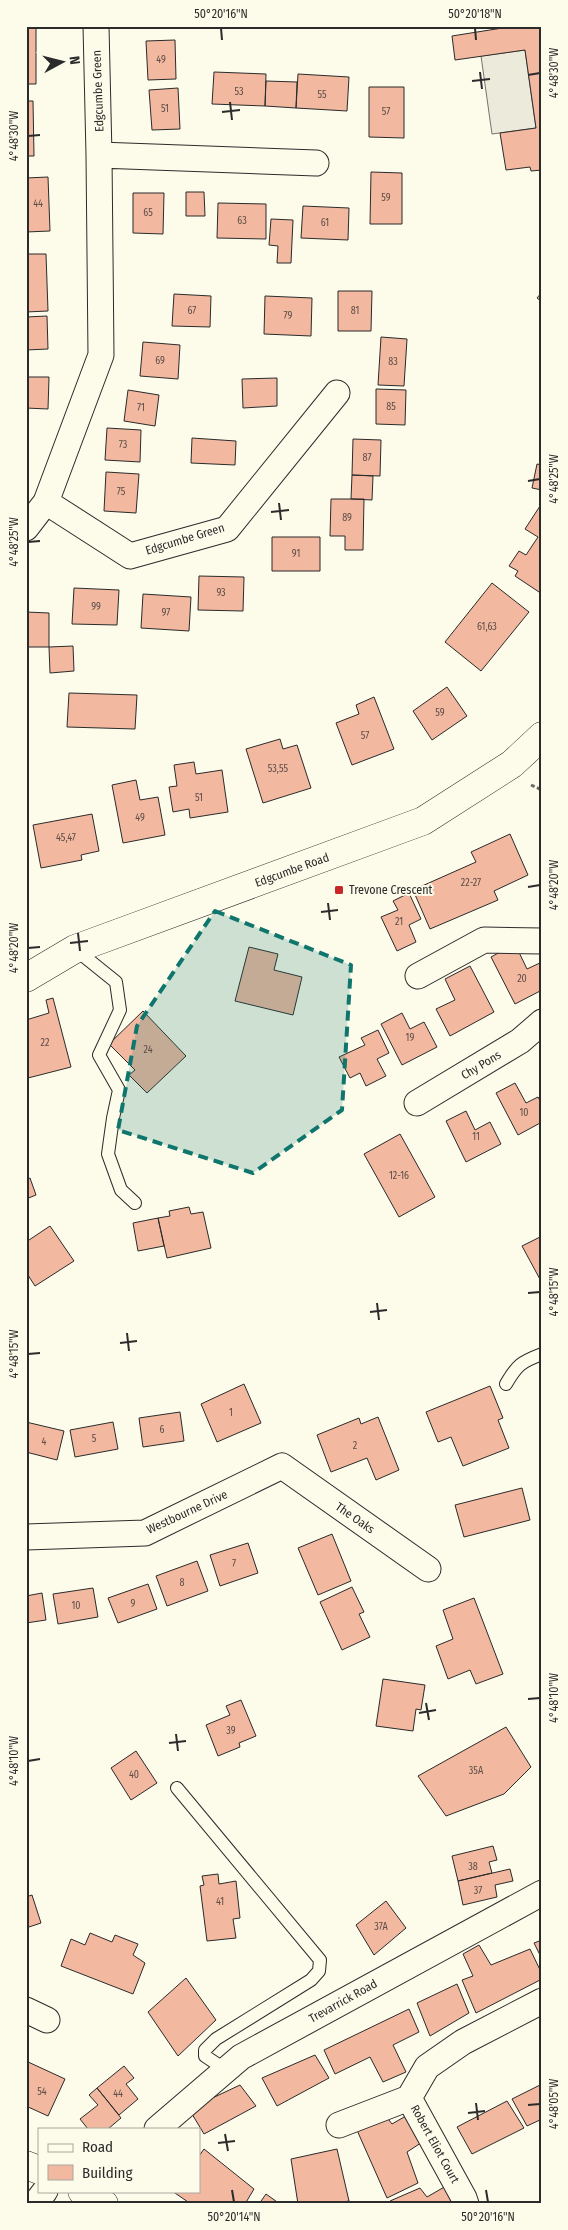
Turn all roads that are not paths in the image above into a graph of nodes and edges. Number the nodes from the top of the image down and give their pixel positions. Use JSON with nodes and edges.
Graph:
{"nodes":[{"id":1,"x":96,"y":26,"type":"edge"},
{"id":2,"x":100,"y":155,"type":"junction"},
{"id":3,"x":316,"y":163,"type":"dead end"},
{"id":4,"x":336,"y":393,"type":"dead end"},
{"id":5,"x":46,"y":502,"type":"junction"},
{"id":6,"x":26,"y":528,"type":"edge"},
{"id":7,"x":542,"y":736,"type":"edge"},
{"id":8,"x":542,"y":941,"type":"edge"},
{"id":9,"x":75,"y":949,"type":"junction"},
{"id":10,"x":418,"y":976,"type":"dead end"},
{"id":11,"x":26,"y":978,"type":"edge"},
{"id":12,"x":542,"y":1022,"type":"edge"},
{"id":13,"x":417,"y":1103,"type":"dead end"},
{"id":14,"x":135,"y":1203,"type":"dead end"},
{"id":15,"x":542,"y":1354,"type":"edge"},
{"id":16,"x":506,"y":1384,"type":"dead end"},
{"id":17,"x":282,"y":1466,"type":"joint"},
{"id":18,"x":26,"y":1537,"type":"edge"},
{"id":19,"x":428,"y":1569,"type":"dead end"},
{"id":20,"x":176,"y":1788,"type":"dead end"},
{"id":21,"x":542,"y":1893,"type":"edge"},
{"id":22,"x":542,"y":2001,"type":"edge"},
{"id":23,"x":226,"y":2070,"type":"junction"},
{"id":24,"x":409,"y":2098,"type":"junction"},
{"id":25,"x":339,"y":2125,"type":"dead end"},
{"id":26,"x":158,"y":2128,"type":"edge"},
{"id":27,"x":26,"y":2165,"type":"edge"},
{"id":28,"x":38,"y":2170,"type":"edge"},
{"id":29,"x":44,"y":2192,"type":"edge"},
{"id":30,"x":35,"y":2204,"type":"edge"},
{"id":31,"x":466,"y":2204,"type":"edge"}],
"edges":[{"from":1,"to":2,"type":"street","name":"Edgcumbe Green"},
{"from":2,"to":3,"type":"street"},
{"from":2,"to":5,"type":"street","name":"Edgcumbe Green"},
{"from":4,"to":5,"type":"street","name":"Edgcumbe Green"},
{"from":5,"to":6,"type":"street","name":"Edgcumbe Green"},
{"from":7,"to":9,"type":"main road","name":"Edgcumbe Road"},
{"from":8,"to":10,"type":"street"},
{"from":9,"to":11,"type":"main road","name":"Edgcumbe Road"},
{"from":9,"to":14,"type":"lane"},
{"from":12,"to":13,"type":"street","name":"Chy Pons"},
{"from":15,"to":16,"type":"lane"},
{"from":17,"to":18,"type":"street","name":"Westbourne Drive"},
{"from":17,"to":19,"type":"street","name":"The Oaks"},
{"from":20,"to":23,"type":"lane"},
{"from":21,"to":23,"type":"street","name":"Trevarrick Road"},
{"from":22,"to":24,"type":"street"},
{"from":23,"to":26,"type":"street","name":"Trevarrick Road"},
{"from":24,"to":25,"type":"street","name":"Robert Eliot Court"},
{"from":24,"to":31,"type":"street","name":"Robert Eliot Court"},
{"from":27,"to":28,"type":"main road"},
{"from":29,"to":30,"type":"street"}]}
